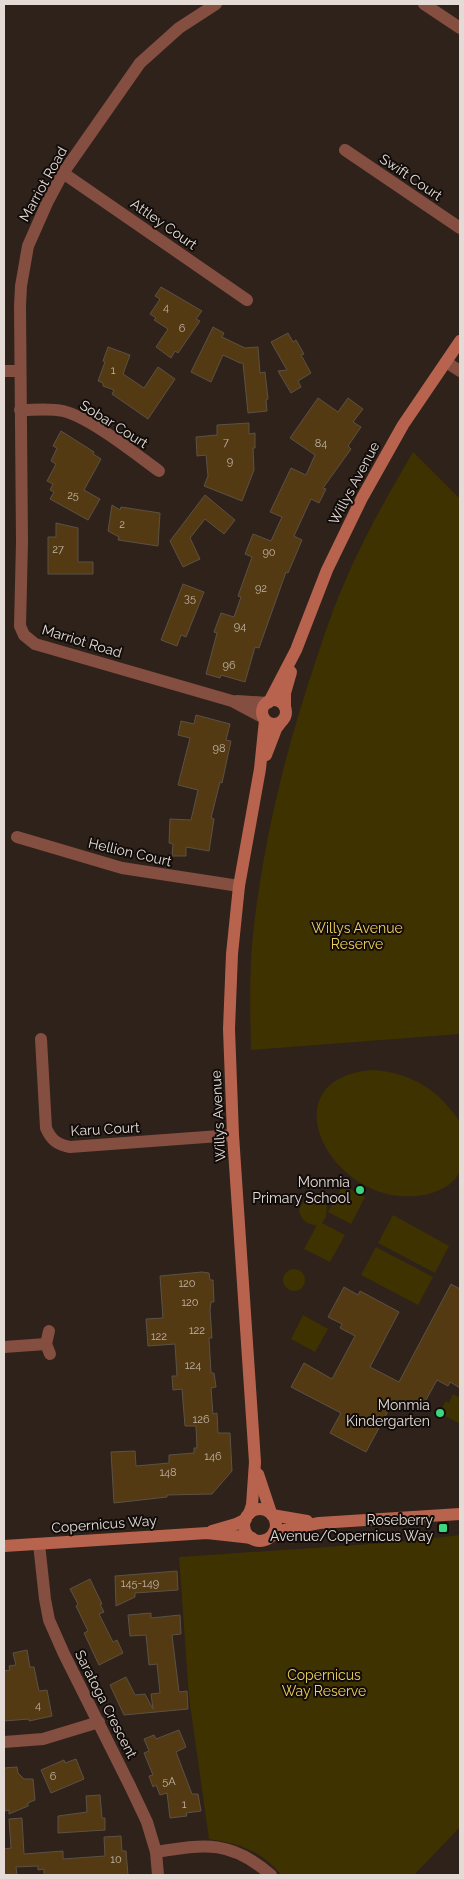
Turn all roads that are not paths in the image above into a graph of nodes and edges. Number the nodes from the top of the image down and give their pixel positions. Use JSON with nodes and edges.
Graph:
{"nodes":[{"id":1,"x":216,"y":4,"type":"edge"},
{"id":2,"x":424,"y":4,"type":"edge"},
{"id":3,"x":460,"y":28,"type":"edge"},
{"id":4,"x":345,"y":150,"type":"dead end"},
{"id":5,"x":63,"y":173,"type":"junction"},
{"id":6,"x":460,"y":228,"type":"edge"},
{"id":7,"x":247,"y":300,"type":"dead end"},
{"id":8,"x":460,"y":341,"type":"edge"},
{"id":9,"x":446,"y":362,"type":"junction"},
{"id":10,"x":4,"y":371,"type":"edge"},
{"id":11,"x":20,"y":371,"type":"junction"},
{"id":12,"x":460,"y":371,"type":"edge"},
{"id":13,"x":20,"y":410,"type":"junction"},
{"id":14,"x":159,"y":470,"type":"dead end"},
{"id":15,"x":296,"y":650,"type":"junction"},
{"id":16,"x":232,"y":701,"type":"junction"},
{"id":17,"x":269,"y":702,"type":"junction"},
{"id":18,"x":285,"y":707,"type":"junction"},
{"id":19,"x":265,"y":719,"type":"junction"},
{"id":20,"x":282,"y":721,"type":"junction"},
{"id":21,"x":260,"y":769,"type":"junction"},
{"id":22,"x":17,"y":838,"type":"dead end"},
{"id":23,"x":239,"y":886,"type":"junction"},
{"id":24,"x":41,"y":1039,"type":"dead end"},
{"id":25,"x":233,"y":1135,"type":"junction"},
{"id":26,"x":49,"y":1343,"type":"dead end"},
{"id":27,"x":4,"y":1347,"type":"edge"},
{"id":28,"x":256,"y":1462,"type":"junction"},
{"id":29,"x":272,"y":1514,"type":"junction"},
{"id":30,"x":460,"y":1514,"type":"edge"},
{"id":31,"x":247,"y":1516,"type":"junction"},
{"id":32,"x":319,"y":1523,"type":"junction"},
{"id":33,"x":274,"y":1532,"type":"junction"},
{"id":34,"x":207,"y":1533,"type":"junction"},
{"id":35,"x":252,"y":1538,"type":"junction"},
{"id":36,"x":39,"y":1544,"type":"junction"},
{"id":37,"x":4,"y":1546,"type":"edge"},
{"id":38,"x":99,"y":1722,"type":"junction"},
{"id":39,"x":4,"y":1742,"type":"edge"},
{"id":40,"x":156,"y":1852,"type":"junction"},
{"id":41,"x":158,"y":1875,"type":"edge"},
{"id":42,"x":271,"y":1875,"type":"edge"}],
"edges":[{"from":1,"to":5,"type":"street","name":"Marriot Road"},
{"from":2,"to":3,"type":"street"},
{"from":4,"to":6,"type":"street","name":"Swift Court"},
{"from":5,"to":7,"type":"street","name":"Attley Court"},
{"from":5,"to":11,"type":"street","name":"Marriot Road"},
{"from":8,"to":9,"type":"street","name":"Willys Avenue"},
{"from":9,"to":12,"type":"street"},
{"from":9,"to":15,"type":"street","name":"Willys Avenue"},
{"from":10,"to":11,"type":"street"},
{"from":11,"to":13,"type":"street","name":"Marriot Road"},
{"from":13,"to":14,"type":"street","name":"Sobar Court"},
{"from":13,"to":16,"type":"street","name":"Marriot Road"},
{"from":15,"to":17,"type":"street","name":"Willys Avenue"},
{"from":15,"to":18,"type":"street","name":"Willys Avenue"},
{"from":16,"to":17,"type":"street","name":"Marriot Road"},
{"from":16,"to":19,"type":"street","name":"Marriot Road"},
{"from":17,"to":18,"type":"street"},
{"from":17,"to":19,"type":"street"},
{"from":18,"to":20,"type":"street"},
{"from":19,"to":20,"type":"street"},
{"from":19,"to":21,"type":"street","name":"Willys Avenue"},
{"from":20,"to":21,"type":"street","name":"Willys Avenue"},
{"from":21,"to":23,"type":"street","name":"Willys Avenue"},
{"from":22,"to":23,"type":"street","name":"Hellion Court"},
{"from":23,"to":25,"type":"street","name":"Willys Avenue"},
{"from":24,"to":25,"type":"street","name":"Karu Court"},
{"from":25,"to":28,"type":"street","name":"Willys Avenue"},
{"from":26,"to":27,"type":"street"},
{"from":28,"to":29,"type":"street","name":"Willys Avenue"},
{"from":28,"to":31,"type":"street","name":"Willys Avenue"},
{"from":29,"to":31,"type":"street"},
{"from":29,"to":32,"type":"street"},
{"from":29,"to":33,"type":"street"},
{"from":30,"to":32,"type":"street"},
{"from":31,"to":34,"type":"street","name":"Copernicus Way"},
{"from":31,"to":35,"type":"street"},
{"from":32,"to":33,"type":"street"},
{"from":33,"to":35,"type":"street"},
{"from":34,"to":35,"type":"street","name":"Copernicus Way"},
{"from":34,"to":36,"type":"street","name":"Copernicus Way"},
{"from":36,"to":37,"type":"street","name":"Copernicus Way"},
{"from":36,"to":38,"type":"street","name":"Saratoga Crescent"},
{"from":38,"to":39,"type":"street"},
{"from":38,"to":40,"type":"street","name":"Saratoga Crescent"},
{"from":40,"to":41,"type":"street","name":"Saratoga Crescent"},
{"from":40,"to":42,"type":"street"}]}
